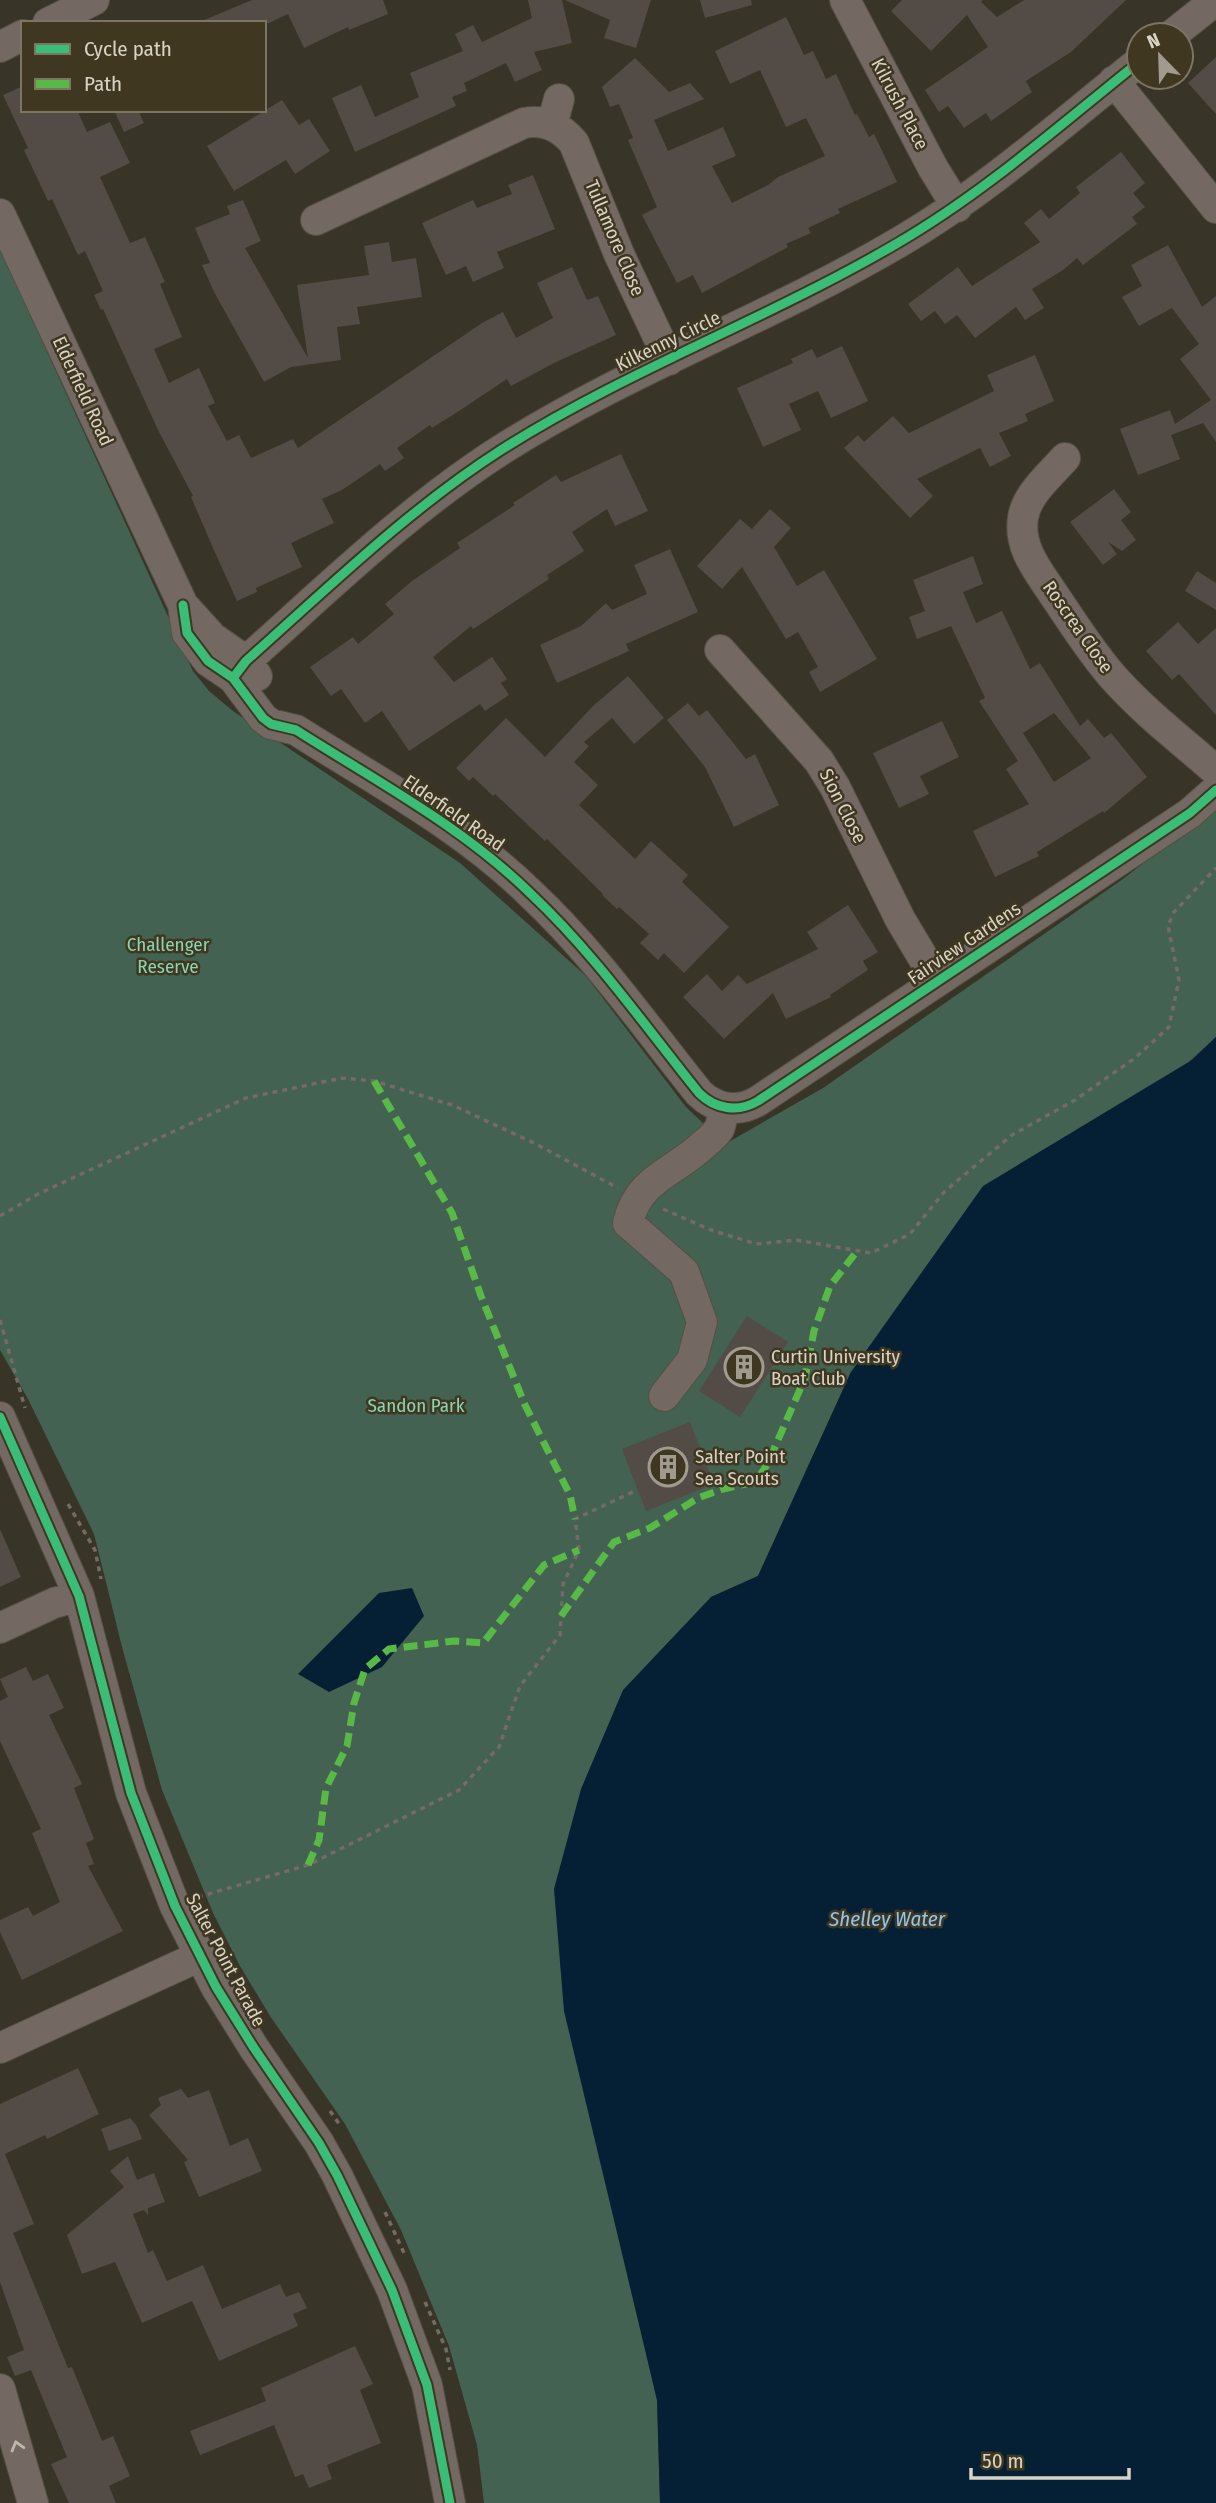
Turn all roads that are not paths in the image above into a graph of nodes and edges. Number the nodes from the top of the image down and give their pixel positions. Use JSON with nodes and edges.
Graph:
{"nodes":[{"id":1,"x":94,"y":0,"type":"edge"},
{"id":2,"x":845,"y":0,"type":"edge"},
{"id":3,"x":1216,"y":0,"type":"edge"},
{"id":4,"x":52,"y":21,"type":"edge"},
{"id":5,"x":1190,"y":21,"type":"edge"},
{"id":6,"x":21,"y":36,"type":"edge"},
{"id":7,"x":0,"y":47,"type":"edge"},
{"id":8,"x":1125,"y":73,"type":"edge"},
{"id":9,"x":1114,"y":81,"type":"junction"},
{"id":10,"x":957,"y":207,"type":"junction"},
{"id":11,"x":1216,"y":208,"type":"edge"},
{"id":12,"x":0,"y":214,"type":"edge"},
{"id":13,"x":316,"y":220,"type":"dead end"},
{"id":14,"x":669,"y":360,"type":"junction"},
{"id":15,"x":1065,"y":458,"type":"dead end"},
{"id":16,"x":720,"y":650,"type":"dead end"},
{"id":17,"x":240,"y":669,"type":"junction"},
{"id":18,"x":1216,"y":771,"type":"edge"},
{"id":19,"x":1216,"y":790,"type":"edge"},
{"id":20,"x":937,"y":981,"type":"junction"},
{"id":21,"x":724,"y":1107,"type":"junction"},
{"id":22,"x":664,"y":1396,"type":"dead end"},
{"id":23,"x":13,"y":1414,"type":"edge"},
{"id":24,"x":90,"y":1591,"type":"junction"},
{"id":25,"x":0,"y":1628,"type":"edge"},
{"id":26,"x":200,"y":1956,"type":"junction"},
{"id":27,"x":0,"y":2048,"type":"edge"},
{"id":28,"x":0,"y":2389,"type":"edge"},
{"id":29,"x":33,"y":2503,"type":"edge"},
{"id":30,"x":450,"y":2503,"type":"edge"}],
"edges":[{"from":1,"to":4,"type":"street"},
{"from":2,"to":10,"type":"street","name":"Kilrush Place"},
{"from":3,"to":5,"type":"street"},
{"from":6,"to":7,"type":"street"},
{"from":8,"to":9,"type":"street","name":"Kilkenny Circle"},
{"from":9,"to":10,"type":"street","name":"Kilkenny Circle"},
{"from":9,"to":11,"type":"street"},
{"from":10,"to":14,"type":"street","name":"Kilkenny Circle"},
{"from":12,"to":17,"type":"street","name":"Elderfield Road"},
{"from":13,"to":14,"type":"street","name":"Tullamore Close"},
{"from":14,"to":17,"type":"street","name":"Kilkenny Circle"},
{"from":15,"to":18,"type":"street","name":"Roscrea Close"},
{"from":16,"to":20,"type":"street","name":"Sion Close"},
{"from":17,"to":21,"type":"street","name":"Elderfield Road"},
{"from":19,"to":20,"type":"street","name":"Fairview Gardens"},
{"from":20,"to":21,"type":"street","name":"Fairview Gardens"},
{"from":21,"to":22,"type":"street"},
{"from":23,"to":24,"type":"street","name":"Salter Point Parade"},
{"from":24,"to":25,"type":"street"},
{"from":24,"to":26,"type":"street","name":"Salter Point Parade"},
{"from":26,"to":27,"type":"street"},
{"from":26,"to":30,"type":"street","name":"Salter Point Parade"},
{"from":29,"to":28,"type":"street","one_way":true}]}
